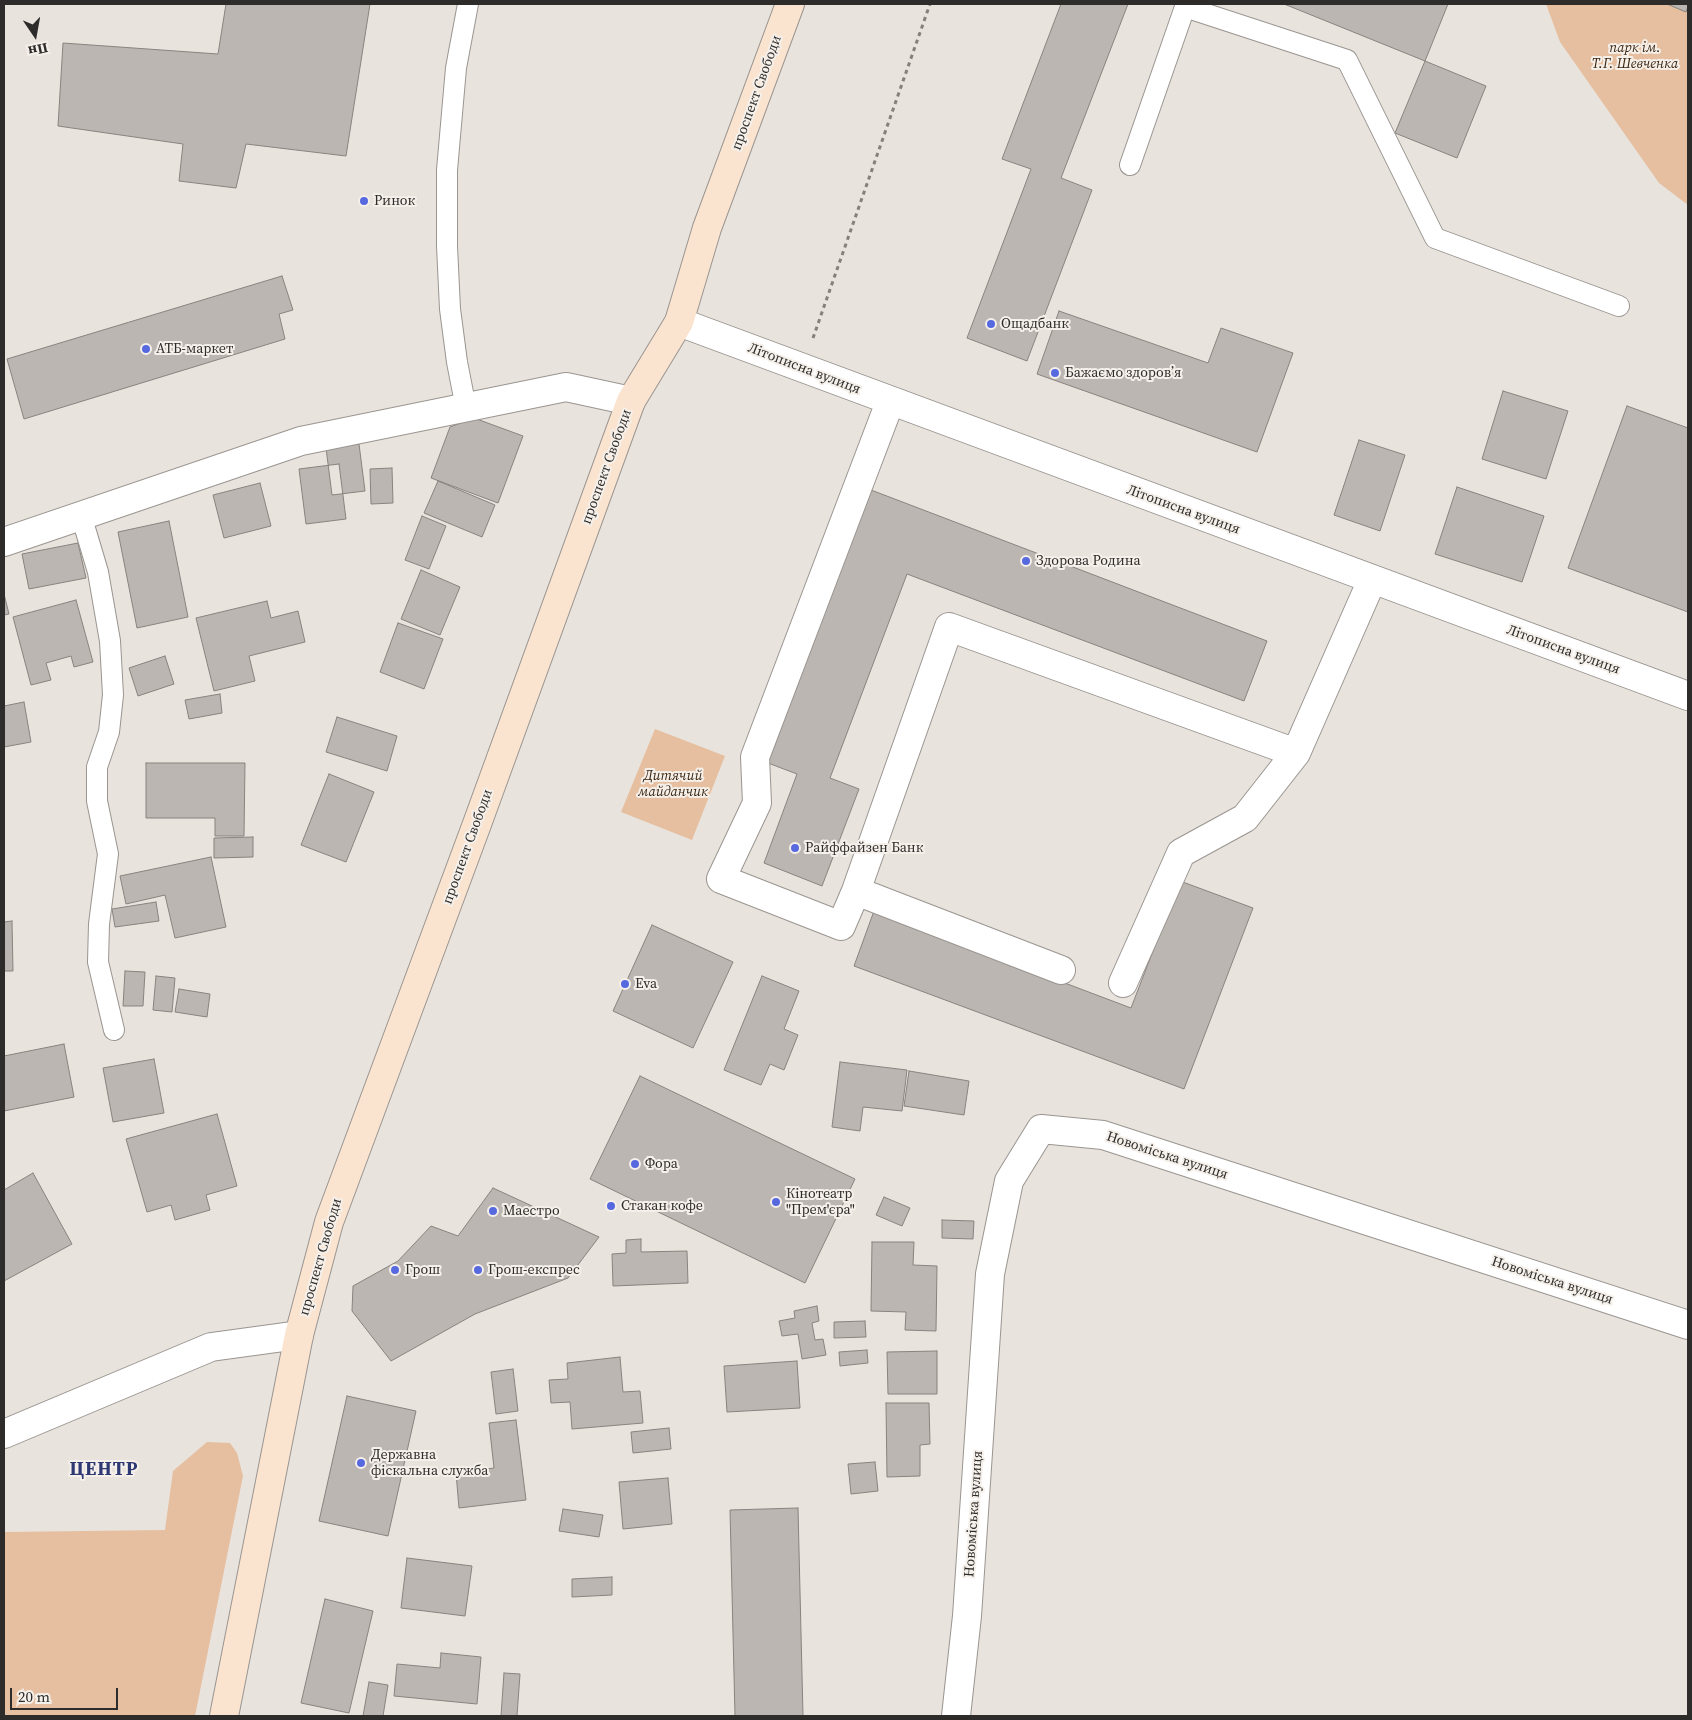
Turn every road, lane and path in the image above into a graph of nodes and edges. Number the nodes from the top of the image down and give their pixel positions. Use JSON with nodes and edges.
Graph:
{"nodes":[{"id":1,"x":468,"y":4,"type":"edge"},
{"id":2,"x":790,"y":4,"type":"edge"},
{"id":3,"x":930,"y":4,"type":"edge"},
{"id":4,"x":1185,"y":6,"type":"edge"},
{"id":5,"x":1130,"y":165,"type":"dead end"},
{"id":6,"x":1618,"y":306,"type":"dead end"},
{"id":7,"x":679,"y":322,"type":"junction"},
{"id":8,"x":802,"y":369,"type":"junction"},
{"id":9,"x":631,"y":401,"type":"junction"},
{"id":10,"x":890,"y":402,"type":"junction"},
{"id":11,"x":466,"y":408,"type":"junction"},
{"id":12,"x":81,"y":515,"type":"junction"},
{"id":13,"x":4,"y":542,"type":"edge"},
{"id":14,"x":1372,"y":580,"type":"junction"},
{"id":15,"x":1688,"y":696,"type":"edge"},
{"id":16,"x":1296,"y":753,"type":"junction"},
{"id":17,"x":856,"y":891,"type":"junction"},
{"id":18,"x":1061,"y":970,"type":"dead end"},
{"id":19,"x":1123,"y":983,"type":"dead end"},
{"id":20,"x":114,"y":1030,"type":"dead end"},
{"id":21,"x":1688,"y":1325,"type":"edge"},
{"id":22,"x":299,"y":1335,"type":"junction"},
{"id":23,"x":4,"y":1434,"type":"edge"},
{"id":24,"x":224,"y":1716,"type":"edge"},
{"id":25,"x":956,"y":1716,"type":"edge"}],
"edges":[{"from":1,"to":11,"type":"lane"},
{"from":2,"to":7,"type":"main road","name":"проспект Свободи"},
{"from":3,"to":8,"type":"path"},
{"from":4,"to":5,"type":"lane"},
{"from":4,"to":6,"type":"lane"},
{"from":7,"to":8,"type":"street","name":"Літописна вулиця"},
{"from":7,"to":9,"type":"main road","name":"проспект Свободи"},
{"from":8,"to":10,"type":"street","name":"Літописна вулиця"},
{"from":9,"to":11,"type":"street"},
{"from":9,"to":22,"type":"main road","name":"проспект Свободи"},
{"from":10,"to":14,"type":"street","name":"Літописна вулиця"},
{"from":10,"to":17,"type":"street"},
{"from":11,"to":12,"type":"street"},
{"from":12,"to":13,"type":"street"},
{"from":12,"to":20,"type":"lane"},
{"from":14,"to":15,"type":"street","name":"Літописна вулиця"},
{"from":14,"to":16,"type":"street"},
{"from":16,"to":17,"type":"street"},
{"from":16,"to":19,"type":"street"},
{"from":17,"to":18,"type":"street"},
{"from":21,"to":25,"type":"street","name":"Новоміська вулиця"},
{"from":22,"to":23,"type":"street"},
{"from":22,"to":24,"type":"main road","name":"проспект Свободи"}]}
